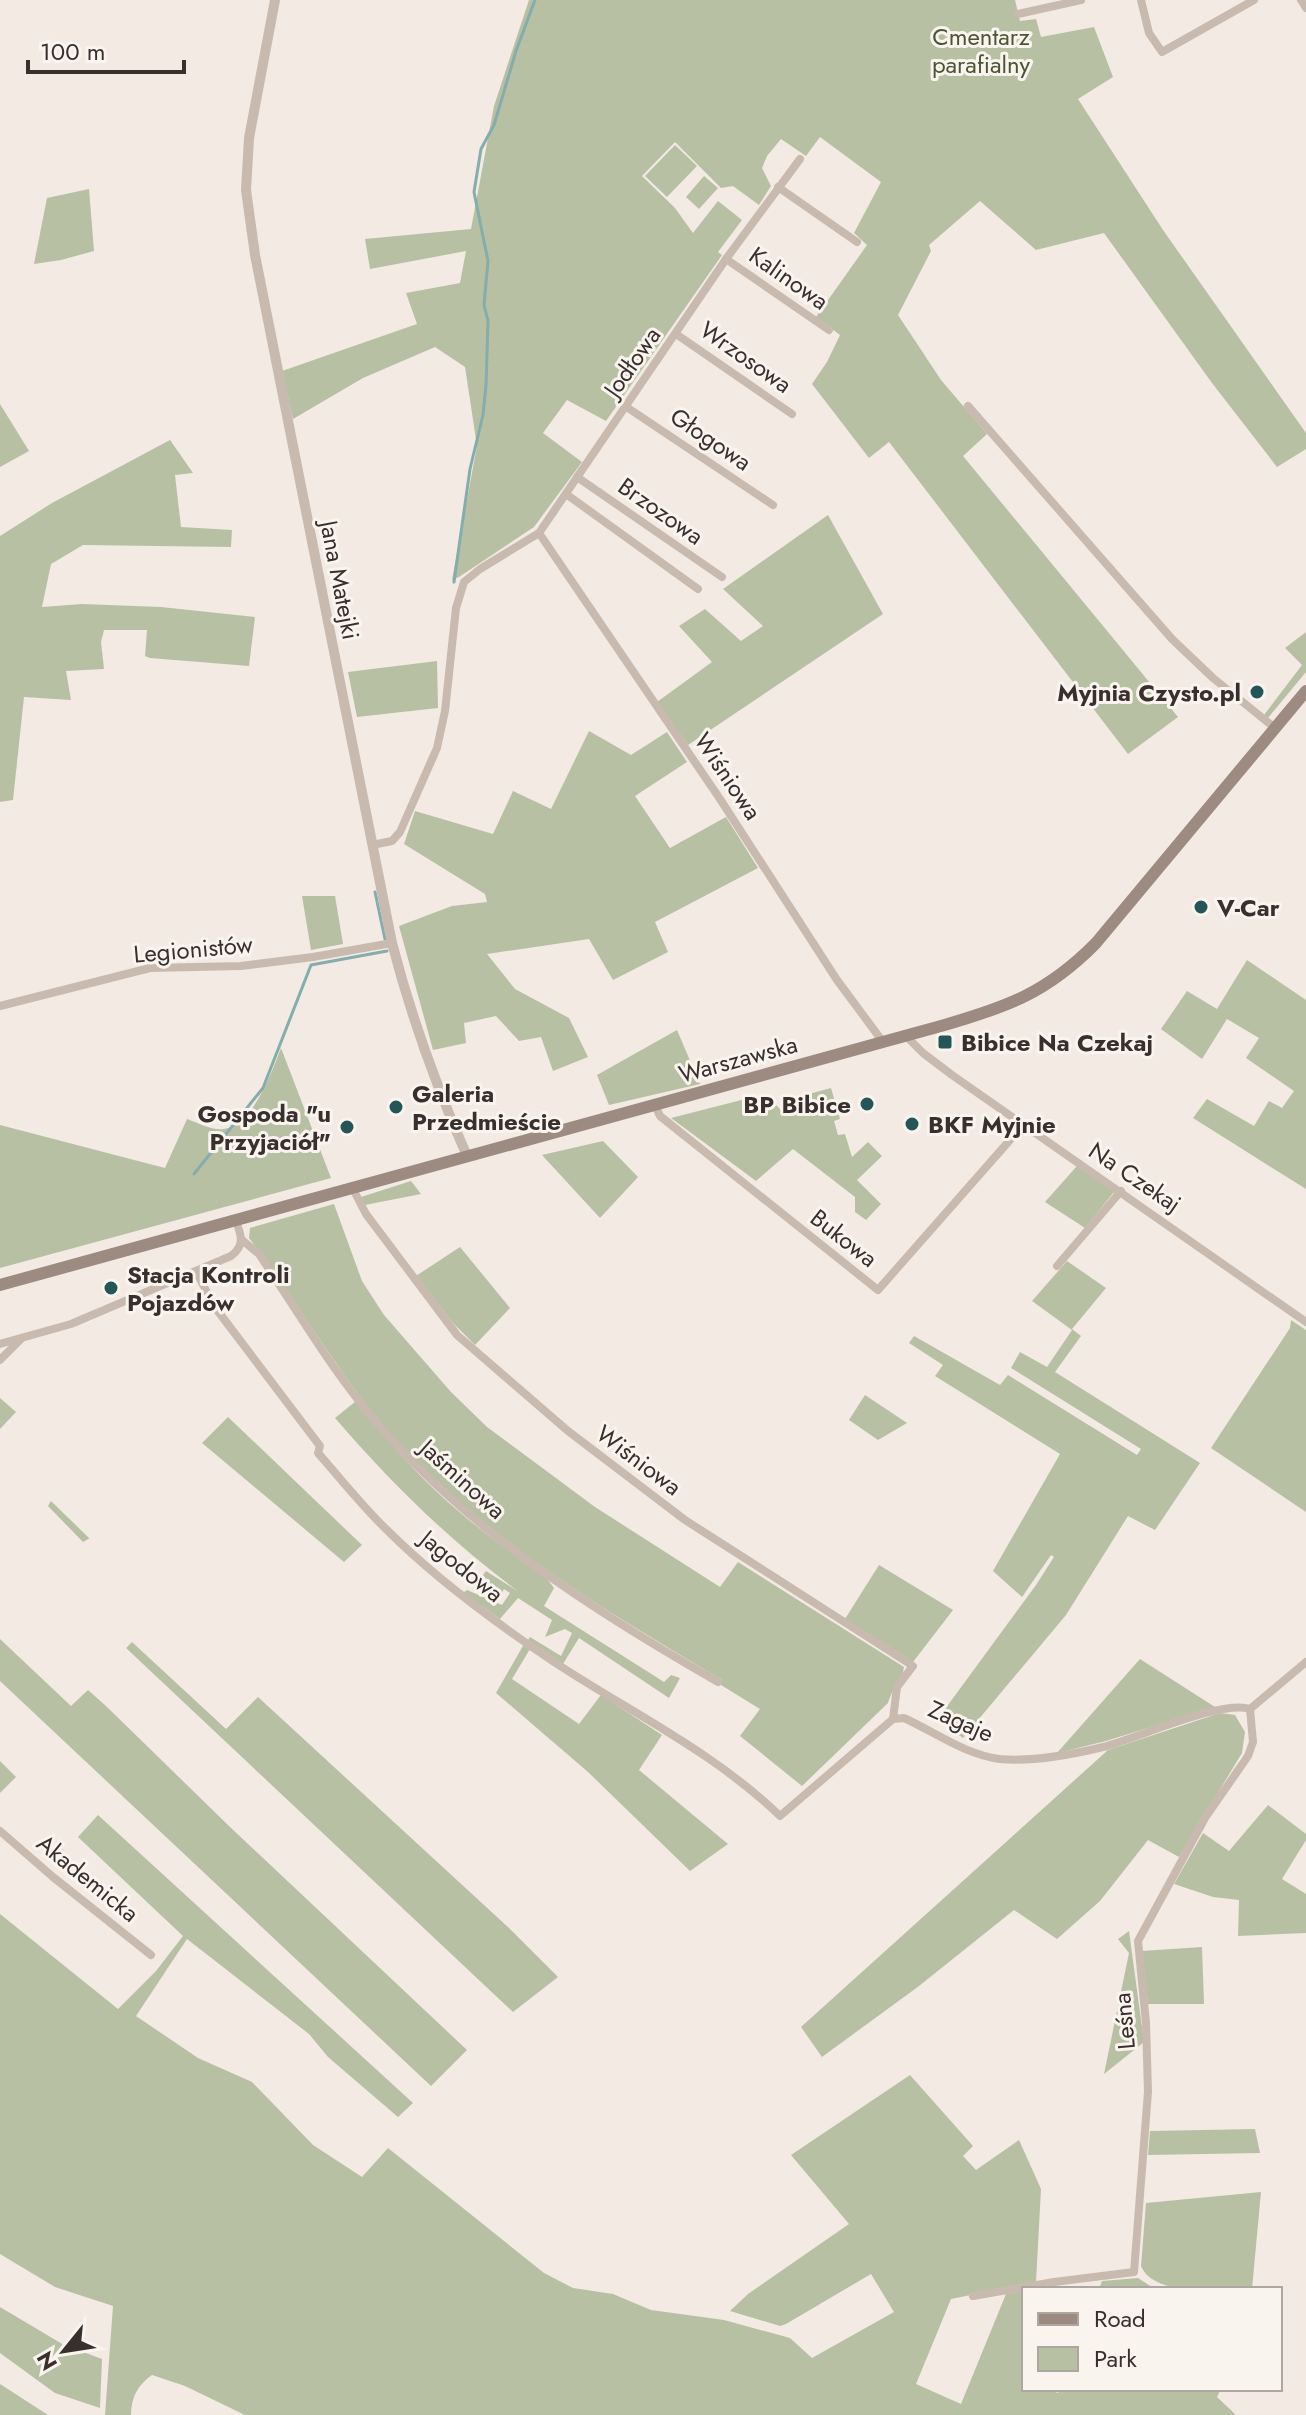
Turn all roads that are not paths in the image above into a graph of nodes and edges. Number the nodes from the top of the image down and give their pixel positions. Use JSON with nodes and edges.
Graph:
{"nodes":[{"id":1,"x":275,"y":0,"type":"edge"},
{"id":2,"x":1081,"y":0,"type":"edge"},
{"id":3,"x":1141,"y":0,"type":"edge"},
{"id":4,"x":1254,"y":0,"type":"edge"},
{"id":5,"x":1301,"y":0,"type":"edge"},
{"id":6,"x":1306,"y":8,"type":"edge"},
{"id":7,"x":1018,"y":14,"type":"dead end"},
{"id":8,"x":800,"y":159,"type":"dead end"},
{"id":9,"x":778,"y":187,"type":"junction"},
{"id":10,"x":857,"y":242,"type":"dead end"},
{"id":11,"x":726,"y":259,"type":"junction"},
{"id":12,"x":829,"y":330,"type":"dead end"},
{"id":13,"x":676,"y":334,"type":"junction"},
{"id":14,"x":625,"y":406,"type":"junction"},
{"id":15,"x":968,"y":406,"type":"dead end"},
{"id":16,"x":792,"y":414,"type":"dead end"},
{"id":17,"x":577,"y":477,"type":"junction"},
{"id":18,"x":566,"y":494,"type":"junction"},
{"id":19,"x":773,"y":505,"type":"dead end"},
{"id":20,"x":539,"y":533,"type":"junction"},
{"id":21,"x":722,"y":577,"type":"dead end"},
{"id":22,"x":698,"y":589,"type":"dead end"},
{"id":23,"x":1306,"y":691,"type":"edge"},
{"id":24,"x":1275,"y":728,"type":"junction"},
{"id":25,"x":372,"y":845,"type":"junction"},
{"id":26,"x":392,"y":943,"type":"junction"},
{"id":27,"x":0,"y":1006,"type":"edge"},
{"id":28,"x":905,"y":1035,"type":"junction"},
{"id":29,"x":883,"y":1042,"type":"junction"},
{"id":30,"x":655,"y":1105,"type":"junction"},
{"id":31,"x":1024,"y":1124,"type":"junction"},
{"id":32,"x":467,"y":1156,"type":"junction"},
{"id":33,"x":352,"y":1187,"type":"junction"},
{"id":34,"x":1121,"y":1191,"type":"junction"},
{"id":35,"x":235,"y":1219,"type":"junction"},
{"id":36,"x":242,"y":1240,"type":"junction"},
{"id":37,"x":1057,"y":1266,"type":"dead end"},
{"id":38,"x":196,"y":1271,"type":"junction"},
{"id":39,"x":0,"y":1285,"type":"edge"},
{"id":40,"x":1306,"y":1322,"type":"edge"},
{"id":41,"x":21,"y":1338,"type":"junction"},
{"id":42,"x":0,"y":1344,"type":"edge"},
{"id":43,"x":0,"y":1360,"type":"edge"},
{"id":44,"x":1306,"y":1662,"type":"edge"},
{"id":45,"x":718,"y":1682,"type":"dead end"},
{"id":46,"x":1250,"y":1709,"type":"junction"},
{"id":47,"x":893,"y":1719,"type":"junction"},
{"id":48,"x":780,"y":1816,"type":"joint"},
{"id":49,"x":0,"y":1831,"type":"edge"},
{"id":50,"x":151,"y":1955,"type":"dead end"},
{"id":51,"x":1025,"y":2287,"type":"edge"},
{"id":52,"x":1022,"y":2288,"type":"edge"},
{"id":53,"x":973,"y":2296,"type":"dead end"}],
"edges":[{"from":1,"to":25,"type":"street","name":"Jana Matejki"},
{"from":2,"to":7,"type":"street"},
{"from":3,"to":4,"type":"street"},
{"from":5,"to":6,"type":"street"},
{"from":8,"to":9,"type":"street","name":"Jodłowa"},
{"from":9,"to":10,"type":"street"},
{"from":9,"to":11,"type":"street","name":"Jodłowa"},
{"from":11,"to":12,"type":"street","name":"Kalinowa"},
{"from":11,"to":13,"type":"street","name":"Jodłowa"},
{"from":13,"to":14,"type":"street","name":"Jodłowa"},
{"from":13,"to":16,"type":"street","name":"Wrzosowa"},
{"from":14,"to":17,"type":"street","name":"Jodłowa"},
{"from":14,"to":19,"type":"street","name":"Głogowa"},
{"from":15,"to":24,"type":"street"},
{"from":17,"to":18,"type":"street","name":"Jodłowa"},
{"from":17,"to":21,"type":"street","name":"Brzozowa"},
{"from":18,"to":20,"type":"street","name":"Jodłowa"},
{"from":18,"to":22,"type":"street","name":"Brzozowa"},
{"from":20,"to":25,"type":"street","name":"Jodłowa"},
{"from":20,"to":29,"type":"street","name":"Wiśniowa"},
{"from":23,"to":24,"type":"main road","name":"Warszawska"},
{"from":24,"to":28,"type":"main road","name":"Warszawska"},
{"from":25,"to":26,"type":"street","name":"Jana Matejki"},
{"from":26,"to":27,"type":"street","name":"Legionistów"},
{"from":26,"to":32,"type":"street","name":"Jana Matejki"},
{"from":28,"to":29,"type":"main road","name":"Warszawska"},
{"from":28,"to":31,"type":"street","name":"Na Czekaj"},
{"from":29,"to":30,"type":"main road","name":"Warszawska"},
{"from":30,"to":31,"type":"street","name":"Bukowa"},
{"from":30,"to":32,"type":"main road","name":"Warszawska"},
{"from":31,"to":34,"type":"street","name":"Na Czekaj"},
{"from":32,"to":33,"type":"main road","name":"Warszawska"},
{"from":33,"to":35,"type":"main road","name":"Warszawska"},
{"from":33,"to":47,"type":"street","name":"Wiśniowa"},
{"from":34,"to":37,"type":"street"},
{"from":34,"to":40,"type":"street","name":"Na Czekaj"},
{"from":35,"to":36,"type":"street"},
{"from":35,"to":39,"type":"main road","name":"Warszawska"},
{"from":36,"to":38,"type":"street"},
{"from":36,"to":45,"type":"street","name":"Jaśminowa"},
{"from":38,"to":41,"type":"street"},
{"from":38,"to":48,"type":"street","name":"Jagodowa"},
{"from":41,"to":42,"type":"street"},
{"from":41,"to":43,"type":"street"},
{"from":44,"to":46,"type":"street"},
{"from":46,"to":47,"type":"street","name":"Zagaje"},
{"from":46,"to":51,"type":"street","name":"Leśna"},
{"from":47,"to":48,"type":"street","name":"Zagaje"},
{"from":49,"to":50,"type":"street","name":"Akademicka"},
{"from":52,"to":53,"type":"street","name":"Leśna"}]}
